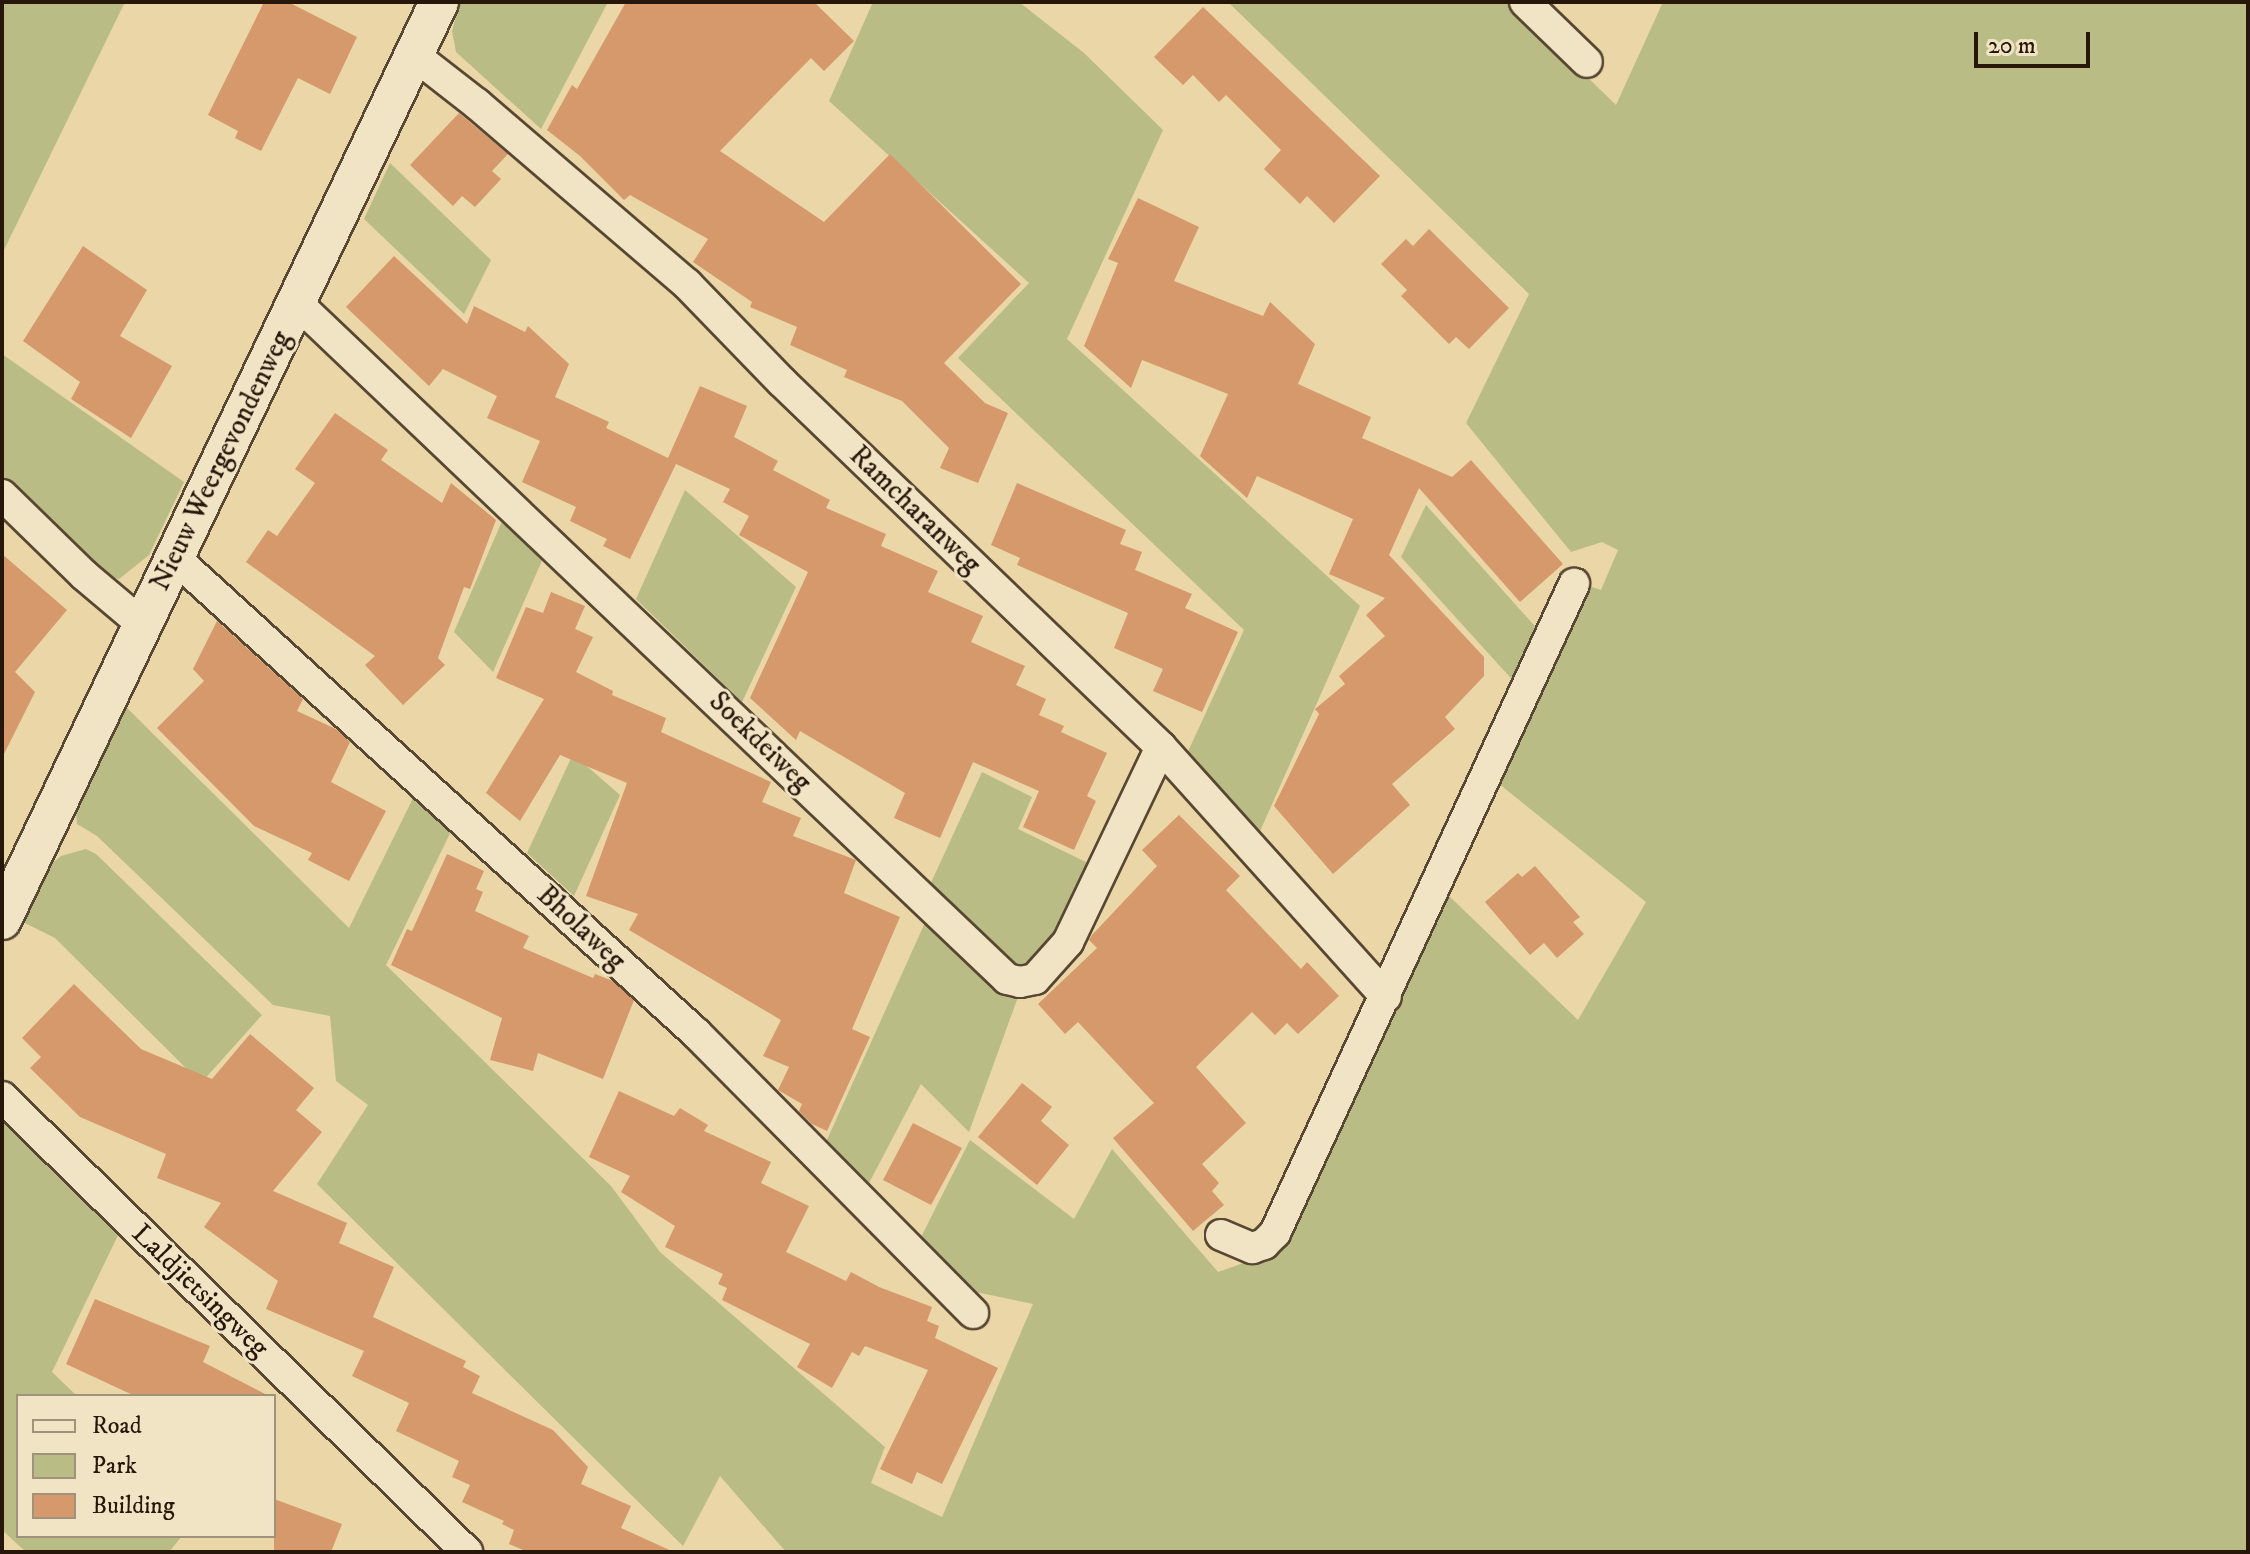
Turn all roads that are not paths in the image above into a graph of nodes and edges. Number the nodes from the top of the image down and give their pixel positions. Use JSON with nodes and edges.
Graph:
{"nodes":[{"id":1,"x":439,"y":2,"type":"edge"},
{"id":2,"x":1525,"y":2,"type":"edge"},
{"id":3,"x":414,"y":55,"type":"junction"},
{"id":4,"x":1587,"y":62,"type":"dead end"},
{"id":5,"x":297,"y":303,"type":"junction"},
{"id":6,"x":2,"y":495,"type":"edge"},
{"id":7,"x":175,"y":558,"type":"junction"},
{"id":8,"x":1574,"y":584,"type":"dead end"},
{"id":9,"x":142,"y":624,"type":"junction"},
{"id":10,"x":1161,"y":747,"type":"junction"},
{"id":11,"x":2,"y":920,"type":"edge"},
{"id":12,"x":1386,"y":997,"type":"junction"},
{"id":13,"x":2,"y":1097,"type":"edge"},
{"id":14,"x":1221,"y":1235,"type":"dead end"},
{"id":15,"x":973,"y":1313,"type":"dead end"},
{"id":16,"x":467,"y":1552,"type":"edge"}],
"edges":[{"from":1,"to":3,"type":"street","name":"Nieuw Weergevondenweg"},
{"from":2,"to":4,"type":"street"},
{"from":3,"to":5,"type":"street","name":"Nieuw Weergevondenweg"},
{"from":3,"to":10,"type":"street","name":"Ramcharanweg"},
{"from":5,"to":7,"type":"street","name":"Nieuw Weergevondenweg"},
{"from":5,"to":10,"type":"street","name":"Soekdeiweg"},
{"from":6,"to":9,"type":"street"},
{"from":7,"to":9,"type":"street","name":"Nieuw Weergevondenweg"},
{"from":7,"to":15,"type":"street","name":"Bholaweg"},
{"from":8,"to":12,"type":"street"},
{"from":9,"to":11,"type":"street","name":"Nieuw Weergevondenweg"},
{"from":10,"to":12,"type":"street","name":"Ramcharanweg"},
{"from":12,"to":14,"type":"street"},
{"from":13,"to":16,"type":"street","name":"Laldjietsingweg"}]}
